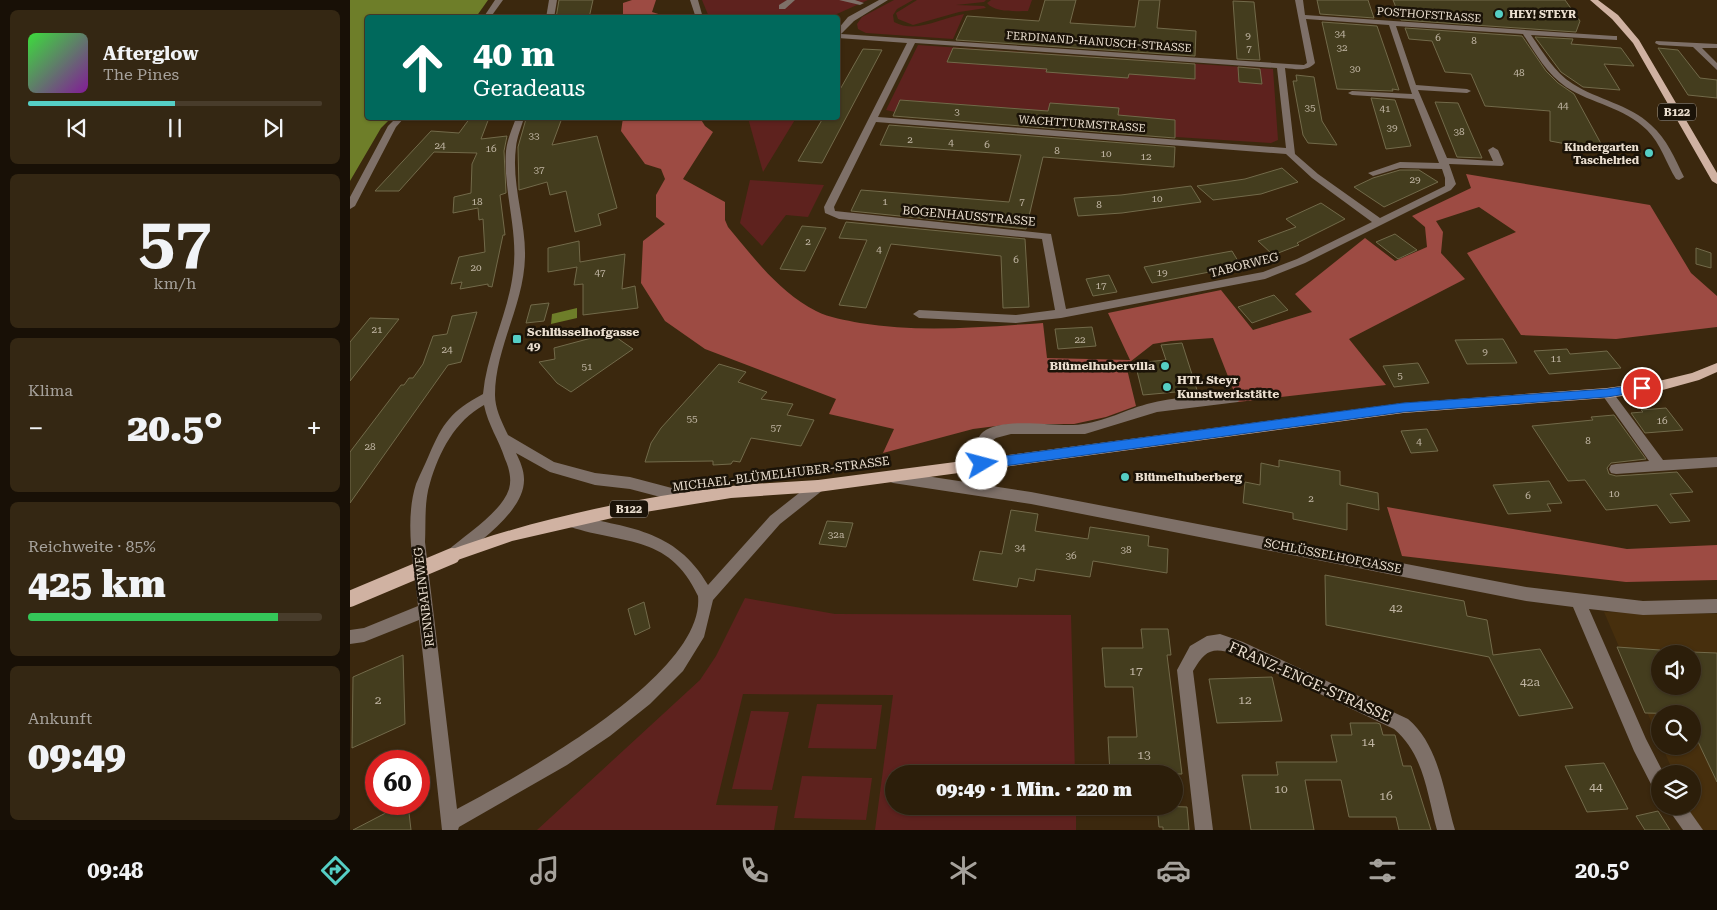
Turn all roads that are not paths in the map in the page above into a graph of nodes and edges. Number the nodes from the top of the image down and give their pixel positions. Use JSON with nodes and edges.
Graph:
{"nodes":[{"id":1,"x":499,"y":0,"type":"edge"},
{"id":2,"x":553,"y":0,"type":"edge"},
{"id":3,"x":694,"y":0,"type":"edge"},
{"id":4,"x":792,"y":0,"type":"edge"},
{"id":5,"x":843,"y":0,"type":"edge"},
{"id":6,"x":884,"y":0,"type":"edge"},
{"id":7,"x":1299,"y":0,"type":"edge"},
{"id":8,"x":1594,"y":0,"type":"edge"},
{"id":9,"x":1610,"y":0,"type":"edge"},
{"id":10,"x":860,"y":3,"type":"dead end"},
{"id":11,"x":782,"y":7,"type":"dead end"},
{"id":12,"x":488,"y":15,"type":"edge"},
{"id":13,"x":550,"y":15,"type":"edge"},
{"id":14,"x":699,"y":15,"type":"edge"},
{"id":15,"x":1302,"y":17,"type":"junction"},
{"id":16,"x":1616,"y":17,"type":"junction"},
{"id":17,"x":1392,"y":24,"type":"junction"},
{"id":18,"x":840,"y":32,"type":"edge"},
{"id":19,"x":1525,"y":32,"type":"junction"},
{"id":20,"x":840,"y":34,"type":"edge"},
{"id":21,"x":1614,"y":38,"type":"dead end"},
{"id":22,"x":912,"y":41,"type":"junction"},
{"id":23,"x":1659,"y":43,"type":"dead end"},
{"id":24,"x":1694,"y":44,"type":"junction"},
{"id":25,"x":1717,"y":46,"type":"edge"},
{"id":26,"x":1280,"y":65,"type":"junction"},
{"id":27,"x":1717,"y":68,"type":"edge"},
{"id":28,"x":1467,"y":91,"type":"dead end"},
{"id":29,"x":1352,"y":92,"type":"dead end"},
{"id":30,"x":1415,"y":92,"type":"junction"},
{"id":31,"x":874,"y":119,"type":"junction"},
{"id":32,"x":398,"y":120,"type":"edge"},
{"id":33,"x":519,"y":120,"type":"edge"},
{"id":34,"x":1493,"y":150,"type":"dead end"},
{"id":35,"x":1289,"y":151,"type":"junction"},
{"id":36,"x":1444,"y":164,"type":"junction"},
{"id":37,"x":1373,"y":173,"type":"dead end"},
{"id":38,"x":1680,"y":177,"type":"dead end"},
{"id":39,"x":1717,"y":181,"type":"edge"},
{"id":40,"x":350,"y":206,"type":"edge"},
{"id":41,"x":1379,"y":222,"type":"junction"},
{"id":42,"x":919,"y":314,"type":"dead end"},
{"id":43,"x":1061,"y":314,"type":"junction"},
{"id":44,"x":1717,"y":367,"type":"edge"},
{"id":45,"x":1607,"y":393,"type":"junction"},
{"id":46,"x":489,"y":397,"type":"junction"},
{"id":47,"x":1234,"y":399,"type":"dead end"},
{"id":48,"x":502,"y":438,"type":"junction"},
{"id":49,"x":1717,"y":462,"type":"edge"},
{"id":50,"x":982,"y":464,"type":"junction"},
{"id":51,"x":1659,"y":465,"type":"junction"},
{"id":52,"x":1616,"y":469,"type":"dead end"},
{"id":53,"x":890,"y":477,"type":"junction"},
{"id":54,"x":818,"y":486,"type":"junction"},
{"id":55,"x":689,"y":499,"type":"junction"},
{"id":56,"x":570,"y":521,"type":"junction"},
{"id":57,"x":471,"y":544,"type":"junction"},
{"id":58,"x":706,"y":597,"type":"junction"},
{"id":59,"x":350,"y":599,"type":"edge"},
{"id":60,"x":1578,"y":601,"type":"junction"},
{"id":61,"x":1717,"y":606,"type":"edge"},
{"id":62,"x":425,"y":610,"type":"junction"},
{"id":63,"x":350,"y":637,"type":"edge"},
{"id":64,"x":1651,"y":766,"type":"edge"},
{"id":65,"x":1682,"y":815,"type":"edge"},
{"id":66,"x":450,"y":826,"type":"edge"},
{"id":67,"x":1204,"y":830,"type":"edge"},
{"id":68,"x":1446,"y":830,"type":"edge"},
{"id":69,"x":1694,"y":830,"type":"edge"}],
"edges":[{"from":1,"to":12,"type":"street"},
{"from":2,"to":13,"type":"street"},
{"from":3,"to":14,"type":"street"},
{"from":4,"to":11,"type":"street"},
{"from":5,"to":10,"type":"street"},
{"from":6,"to":18,"type":"street"},
{"from":7,"to":15,"type":"street"},
{"from":8,"to":16,"type":"main road","number":"B122"},
{"from":9,"to":16,"type":"main road","number":"B122"},
{"from":15,"to":17,"type":"street","name":"POSTHOFSTRASSE"},
{"from":15,"to":26,"type":"street","name":"FERDINAND-HANUSCH-STRASSE"},
{"from":16,"to":39,"type":"main road","number":"B122"},
{"from":17,"to":19,"type":"street","name":"POSTHOFSTRASSE"},
{"from":17,"to":30,"type":"street","name":"TABORWEG"},
{"from":19,"to":21,"type":"street","name":"POSTHOFSTRASSE"},
{"from":19,"to":38,"type":"street"},
{"from":20,"to":22,"type":"street","name":"FERDINAND-HANUSCH-STRASSE"},
{"from":22,"to":26,"type":"street","name":"FERDINAND-HANUSCH-STRASSE"},
{"from":22,"to":31,"type":"street"},
{"from":23,"to":24,"type":"street"},
{"from":24,"to":25,"type":"street"},
{"from":24,"to":27,"type":"street"},
{"from":26,"to":35,"type":"street"},
{"from":28,"to":30,"type":"street"},
{"from":29,"to":30,"type":"street"},
{"from":30,"to":36,"type":"street","name":"TABORWEG"},
{"from":31,"to":35,"type":"street","name":"WACHTTURMSTRASSE"},
{"from":31,"to":43,"type":"street","name":"BOGENHAUSSTRASSE"},
{"from":32,"to":40,"type":"street"},
{"from":33,"to":46,"type":"street"},
{"from":34,"to":36,"type":"street"},
{"from":35,"to":41,"type":"street"},
{"from":36,"to":37,"type":"street"},
{"from":36,"to":41,"type":"street","name":"TABORWEG"},
{"from":41,"to":43,"type":"street","name":"TABORWEG"},
{"from":42,"to":43,"type":"street","name":"TABORWEG"},
{"from":44,"to":45,"type":"main road","number":"B122"},
{"from":45,"to":50,"type":"main road","name":"MICHAEL-BLÜMELHUBER-STRASSE","number":"B122"},
{"from":45,"to":51,"type":"street"},
{"from":46,"to":48,"type":"street"},
{"from":46,"to":62,"type":"street","name":"RENNBAHNWEG"},
{"from":47,"to":50,"type":"street"},
{"from":48,"to":55,"type":"street"},
{"from":48,"to":57,"type":"street"},
{"from":49,"to":51,"type":"street"},
{"from":50,"to":53,"type":"main road","name":"MICHAEL-BLÜMELHUBER-STRASSE","number":"B122"},
{"from":51,"to":52,"type":"street"},
{"from":53,"to":54,"type":"main road","name":"MICHAEL-BLÜMELHUBER-STRASSE","number":"B122"},
{"from":53,"to":60,"type":"street","name":"SCHLÜSSELHOFGASSE"},
{"from":54,"to":55,"type":"main road","name":"MICHAEL-BLÜMELHUBER-STRASSE","number":"B122"},
{"from":54,"to":58,"type":"street"},
{"from":55,"to":56,"type":"main road","name":"MICHAEL-BLÜMELHUBER-STRASSE","number":"B122"},
{"from":56,"to":57,"type":"main road","name":"MICHAEL-BLÜMELHUBER-STRASSE","number":"B122"},
{"from":56,"to":58,"type":"street"},
{"from":57,"to":59,"type":"main road","name":"MICHAEL-BLÜMELHUBER-STRASSE","number":"B122","bridge":true},
{"from":58,"to":66,"type":"street","name":"RENNBAHNWEG"},
{"from":60,"to":61,"type":"street","name":"SCHLÜSSELHOFGASSE"},
{"from":60,"to":64,"type":"street"},
{"from":62,"to":63,"type":"street"},
{"from":62,"to":66,"type":"street","name":"RENNBAHNWEG"},
{"from":65,"to":69,"type":"street"},
{"from":67,"to":68,"type":"street","name":"FRANZ-ENGE-STRASSE"}]}
